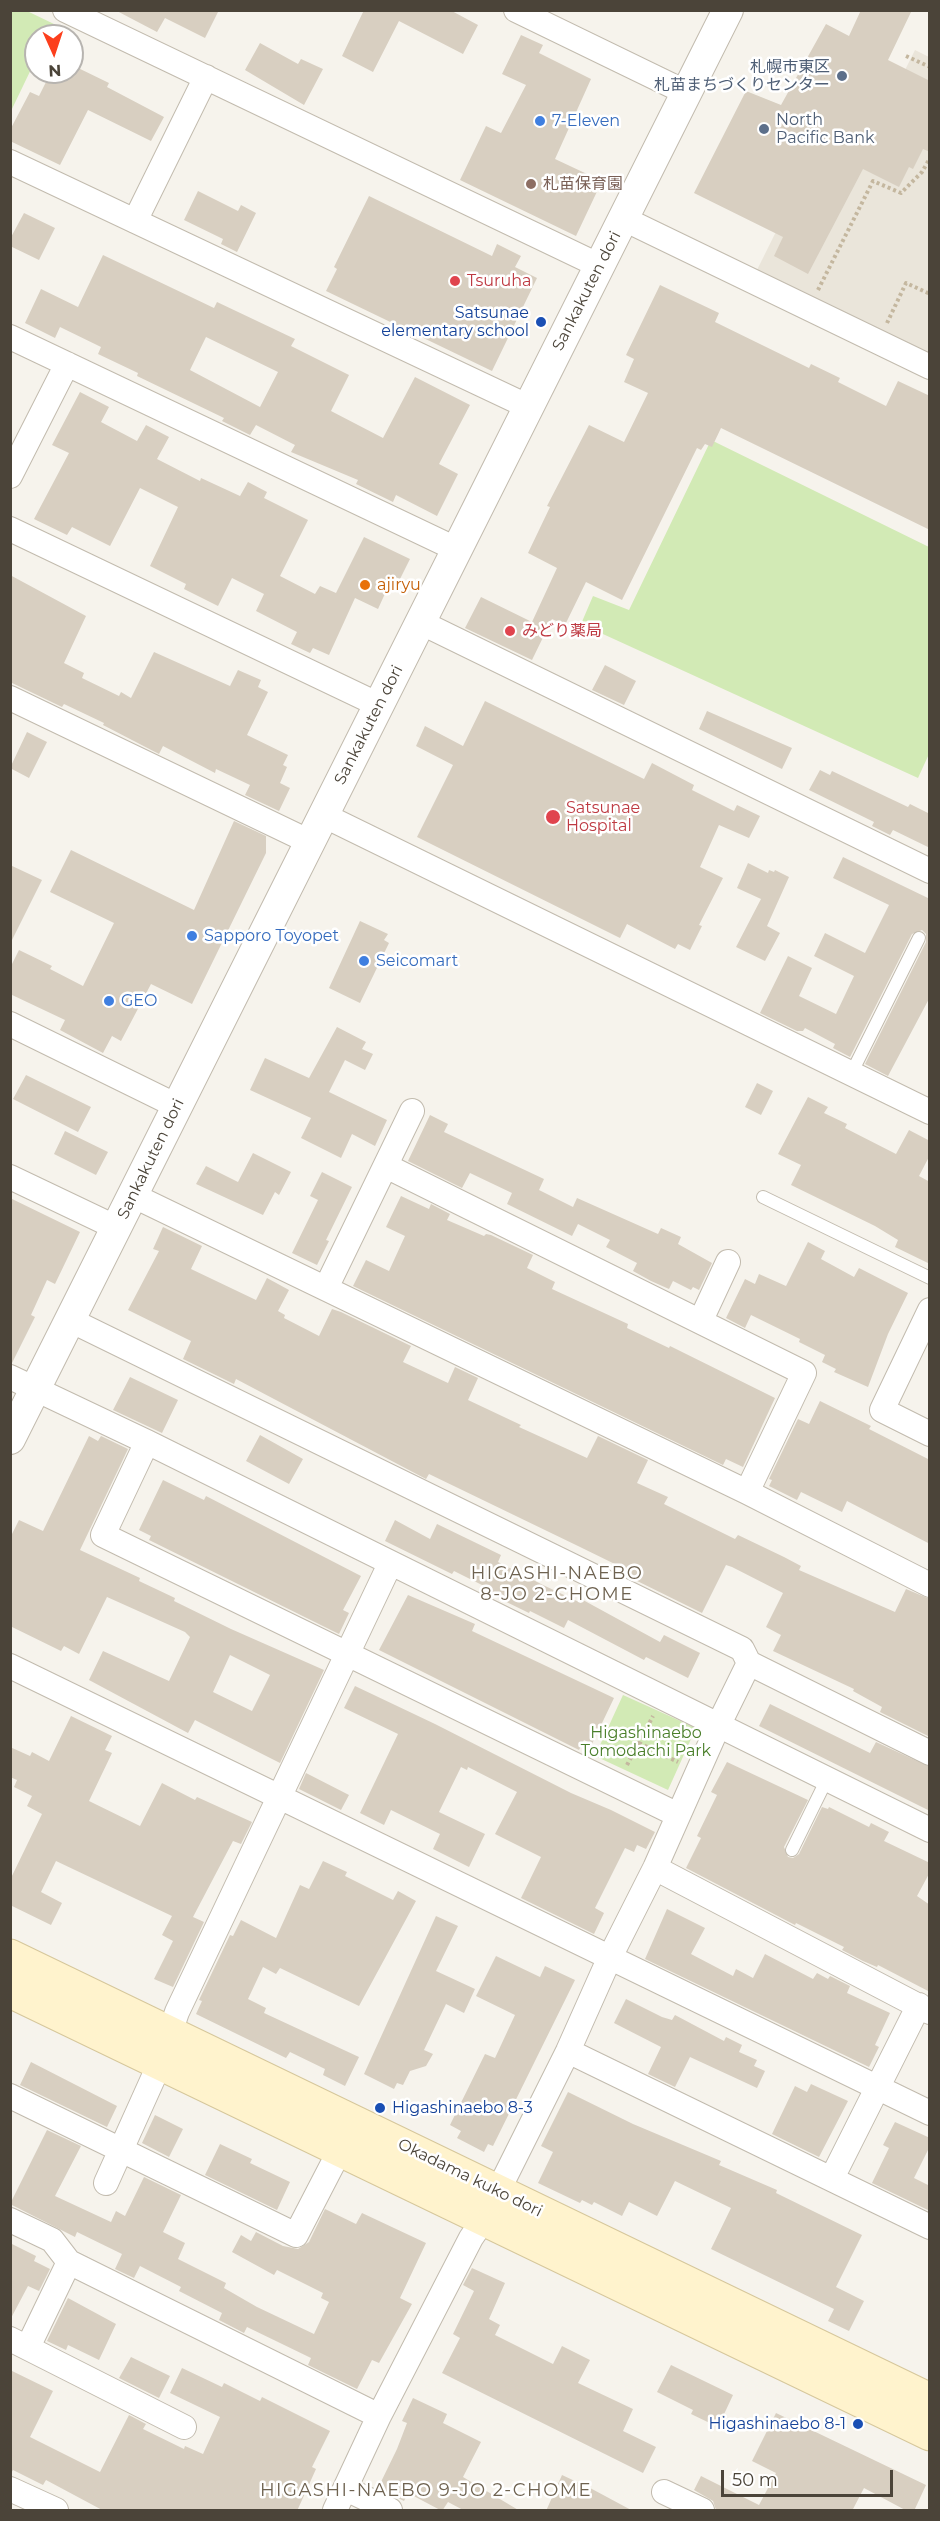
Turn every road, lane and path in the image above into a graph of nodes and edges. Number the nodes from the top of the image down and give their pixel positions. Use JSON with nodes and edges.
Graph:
{"nodes":[{"id":1,"x":65,"y":10,"type":"edge"},
{"id":2,"x":516,"y":10,"type":"edge"},
{"id":3,"x":728,"y":10,"type":"edge"},
{"id":4,"x":906,"y":56,"type":"dead end"},
{"id":5,"x":930,"y":67,"type":"edge"},
{"id":6,"x":206,"y":77,"type":"junction"},
{"id":7,"x":687,"y":93,"type":"junction"},
{"id":8,"x":930,"y":158,"type":"edge"},
{"id":9,"x":10,"y":162,"type":"edge"},
{"id":10,"x":624,"y":219,"type":"junction"},
{"id":11,"x":135,"y":221,"type":"junction"},
{"id":12,"x":600,"y":266,"type":"junction"},
{"id":13,"x":817,"y":293,"type":"dead end"},
{"id":14,"x":930,"y":294,"type":"edge"},
{"id":15,"x":886,"y":327,"type":"dead end"},
{"id":16,"x":10,"y":337,"type":"edge"},
{"id":17,"x":67,"y":364,"type":"junction"},
{"id":18,"x":930,"y":367,"type":"edge"},
{"id":19,"x":527,"y":406,"type":"junction"},
{"id":20,"x":10,"y":476,"type":"edge"},
{"id":21,"x":10,"y":529,"type":"edge"},
{"id":22,"x":456,"y":549,"type":"junction"},
{"id":23,"x":422,"y":623,"type":"junction"},
{"id":24,"x":10,"y":698,"type":"edge"},
{"id":25,"x":379,"y":705,"type":"junction"},
{"id":26,"x":323,"y":815,"type":"junction"},
{"id":27,"x":310,"y":842,"type":"junction"},
{"id":28,"x":930,"y":871,"type":"edge"},
{"id":29,"x":919,"y":938,"type":"dead end"},
{"id":30,"x":10,"y":1024,"type":"edge"},
{"id":31,"x":851,"y":1074,"type":"junction"},
{"id":32,"x":177,"y":1106,"type":"junction"},
{"id":33,"x":412,"y":1112,"type":"dead end"},
{"id":34,"x":930,"y":1112,"type":"edge"},
{"id":35,"x":386,"y":1166,"type":"junction"},
{"id":36,"x":10,"y":1176,"type":"edge"},
{"id":37,"x":132,"y":1195,"type":"junction"},
{"id":38,"x":763,"y":1197,"type":"dead end"},
{"id":39,"x":117,"y":1228,"type":"junction"},
{"id":40,"x":728,"y":1262,"type":"dead end"},
{"id":41,"x":930,"y":1278,"type":"edge"},
{"id":42,"x":326,"y":1288,"type":"junction"},
{"id":43,"x":930,"y":1310,"type":"edge"},
{"id":44,"x":70,"y":1320,"type":"junction"},
{"id":45,"x":700,"y":1320,"type":"junction"},
{"id":46,"x":23,"y":1383,"type":"edge"},
{"id":47,"x":930,"y":1434,"type":"edge"},
{"id":48,"x":10,"y":1439,"type":"edge"},
{"id":49,"x":147,"y":1442,"type":"junction"},
{"id":50,"x":747,"y":1492,"type":"junction"},
{"id":51,"x":390,"y":1564,"type":"junction"},
{"id":52,"x":930,"y":1585,"type":"edge"},
{"id":53,"x":347,"y":1655,"type":"junction"},
{"id":54,"x":749,"y":1664,"type":"junction"},
{"id":55,"x":10,"y":1666,"type":"edge"},
{"id":56,"x":654,"y":1715,"type":"dead end"},
{"id":57,"x":719,"y":1724,"type":"junction"},
{"id":58,"x":639,"y":1743,"type":"junction"},
{"id":59,"x":930,"y":1753,"type":"edge"},
{"id":60,"x":684,"y":1764,"type":"dead end"},
{"id":61,"x":623,"y":1774,"type":"dead end"},
{"id":62,"x":827,"y":1779,"type":"junction"},
{"id":63,"x":280,"y":1797,"type":"junction"},
{"id":64,"x":678,"y":1815,"type":"junction"},
{"id":65,"x":930,"y":1830,"type":"edge"},
{"id":66,"x":792,"y":1850,"type":"dead end"},
{"id":67,"x":655,"y":1868,"type":"junction"},
{"id":68,"x":10,"y":1956,"type":"edge"},
{"id":69,"x":610,"y":1957,"type":"junction"},
{"id":70,"x":10,"y":1991,"type":"edge"},
{"id":71,"x":927,"y":2010,"type":"edge"},
{"id":72,"x":165,"y":2048,"type":"junction"},
{"id":73,"x":568,"y":2051,"type":"junction"},
{"id":74,"x":878,"y":2088,"type":"junction"},
{"id":75,"x":10,"y":2096,"type":"edge"},
{"id":76,"x":930,"y":2113,"type":"edge"},
{"id":77,"x":123,"y":2150,"type":"junction"},
{"id":78,"x":340,"y":2150,"type":"junction"},
{"id":79,"x":832,"y":2178,"type":"junction"},
{"id":80,"x":106,"y":2183,"type":"dead end"},
{"id":81,"x":490,"y":2205,"type":"junction"},
{"id":82,"x":10,"y":2220,"type":"edge"},
{"id":83,"x":930,"y":2227,"type":"edge"},
{"id":84,"x":69,"y":2262,"type":"junction"},
{"id":85,"x":19,"y":2343,"type":"edge"},
{"id":86,"x":930,"y":2400,"type":"edge"},
{"id":87,"x":379,"y":2416,"type":"junction"},
{"id":88,"x":184,"y":2427,"type":"dead end"},
{"id":89,"x":930,"y":2434,"type":"edge"},
{"id":90,"x":10,"y":2488,"type":"edge"},
{"id":91,"x":664,"y":2492,"type":"dead end"},
{"id":92,"x":341,"y":2500,"type":"edge"},
{"id":93,"x":46,"y":2508,"type":"edge"},
{"id":94,"x":390,"y":2511,"type":"edge"},
{"id":95,"x":702,"y":2511,"type":"edge"}],
"edges":[{"from":1,"to":6,"type":"street"},
{"from":2,"to":7,"type":"street"},
{"from":3,"to":7,"type":"street","name":"Sankakuten dori"},
{"from":4,"to":5,"type":"path"},
{"from":6,"to":11,"type":"street"},
{"from":6,"to":12,"type":"street"},
{"from":7,"to":10,"type":"street","name":"Sankakuten dori"},
{"from":8,"to":13,"type":"path"},
{"from":9,"to":11,"type":"street"},
{"from":10,"to":12,"type":"street","name":"Sankakuten dori"},
{"from":10,"to":18,"type":"street"},
{"from":11,"to":19,"type":"street"},
{"from":12,"to":19,"type":"street","name":"Sankakuten dori"},
{"from":14,"to":15,"type":"path"},
{"from":16,"to":17,"type":"street"},
{"from":17,"to":20,"type":"street"},
{"from":17,"to":22,"type":"street"},
{"from":19,"to":22,"type":"street","name":"Sankakuten dori"},
{"from":21,"to":25,"type":"street"},
{"from":22,"to":23,"type":"street","name":"Sankakuten dori"},
{"from":23,"to":25,"type":"street","name":"Sankakuten dori"},
{"from":23,"to":28,"type":"street"},
{"from":24,"to":27,"type":"street"},
{"from":25,"to":26,"type":"street","name":"Sankakuten dori"},
{"from":26,"to":27,"type":"street","name":"Sankakuten dori"},
{"from":26,"to":31,"type":"street"},
{"from":27,"to":32,"type":"street","name":"Sankakuten dori"},
{"from":29,"to":31,"type":"lane"},
{"from":30,"to":32,"type":"street"},
{"from":31,"to":34,"type":"street"},
{"from":32,"to":37,"type":"street","name":"Sankakuten dori"},
{"from":33,"to":35,"type":"street"},
{"from":35,"to":42,"type":"street"},
{"from":35,"to":45,"type":"street"},
{"from":36,"to":39,"type":"street"},
{"from":37,"to":39,"type":"street","name":"Sankakuten dori"},
{"from":37,"to":42,"type":"street"},
{"from":38,"to":41,"type":"lane"},
{"from":39,"to":44,"type":"street","name":"Sankakuten dori"},
{"from":40,"to":45,"type":"street"},
{"from":42,"to":50,"type":"street"},
{"from":43,"to":47,"type":"street"},
{"from":44,"to":46,"type":"street","name":"Sankakuten dori"},
{"from":44,"to":54,"type":"street"},
{"from":45,"to":50,"type":"street"},
{"from":46,"to":48,"type":"street","name":"Sankakuten dori"},
{"from":46,"to":49,"type":"street"},
{"from":49,"to":51,"type":"street"},
{"from":49,"to":53,"type":"street"},
{"from":50,"to":52,"type":"street"},
{"from":51,"to":53,"type":"street"},
{"from":51,"to":57,"type":"street"},
{"from":53,"to":63,"type":"street"},
{"from":53,"to":64,"type":"street"},
{"from":54,"to":57,"type":"street"},
{"from":54,"to":59,"type":"street"},
{"from":55,"to":63,"type":"street"},
{"from":56,"to":58,"type":"path"},
{"from":57,"to":62,"type":"street"},
{"from":57,"to":64,"type":"street"},
{"from":58,"to":60,"type":"path"},
{"from":58,"to":61,"type":"path"},
{"from":62,"to":65,"type":"street"},
{"from":62,"to":66,"type":"lane"},
{"from":63,"to":69,"type":"street"},
{"from":63,"to":72,"type":"street"},
{"from":64,"to":67,"type":"street"},
{"from":67,"to":69,"type":"street"},
{"from":67,"to":71,"type":"street"},
{"from":68,"to":72,"type":"main road","name":"Okadama kuko dori"},
{"from":69,"to":73,"type":"street"},
{"from":69,"to":74,"type":"street"},
{"from":70,"to":72,"type":"main road","name":"Okadama kuko dori"},
{"from":71,"to":74,"type":"street"},
{"from":72,"to":77,"type":"street"},
{"from":72,"to":78,"type":"main road","name":"Okadama kuko dori"},
{"from":72,"to":81,"type":"main road","name":"Okadama kuko dori"},
{"from":73,"to":79,"type":"street"},
{"from":73,"to":81,"type":"street"},
{"from":74,"to":76,"type":"street"},
{"from":74,"to":79,"type":"street"},
{"from":75,"to":77,"type":"street"},
{"from":77,"to":78,"type":"street"},
{"from":77,"to":80,"type":"street"},
{"from":78,"to":81,"type":"main road","name":"Okadama kuko dori"},
{"from":79,"to":83,"type":"street"},
{"from":81,"to":86,"type":"main road","name":"Okadama kuko dori"},
{"from":81,"to":87,"type":"street"},
{"from":81,"to":89,"type":"main road","name":"Okadama kuko dori"},
{"from":82,"to":84,"type":"street"},
{"from":84,"to":85,"type":"street"},
{"from":84,"to":87,"type":"street"},
{"from":85,"to":88,"type":"street"},
{"from":87,"to":92,"type":"street"},
{"from":90,"to":93,"type":"street"},
{"from":91,"to":95,"type":"street"},
{"from":92,"to":94,"type":"street"}]}
